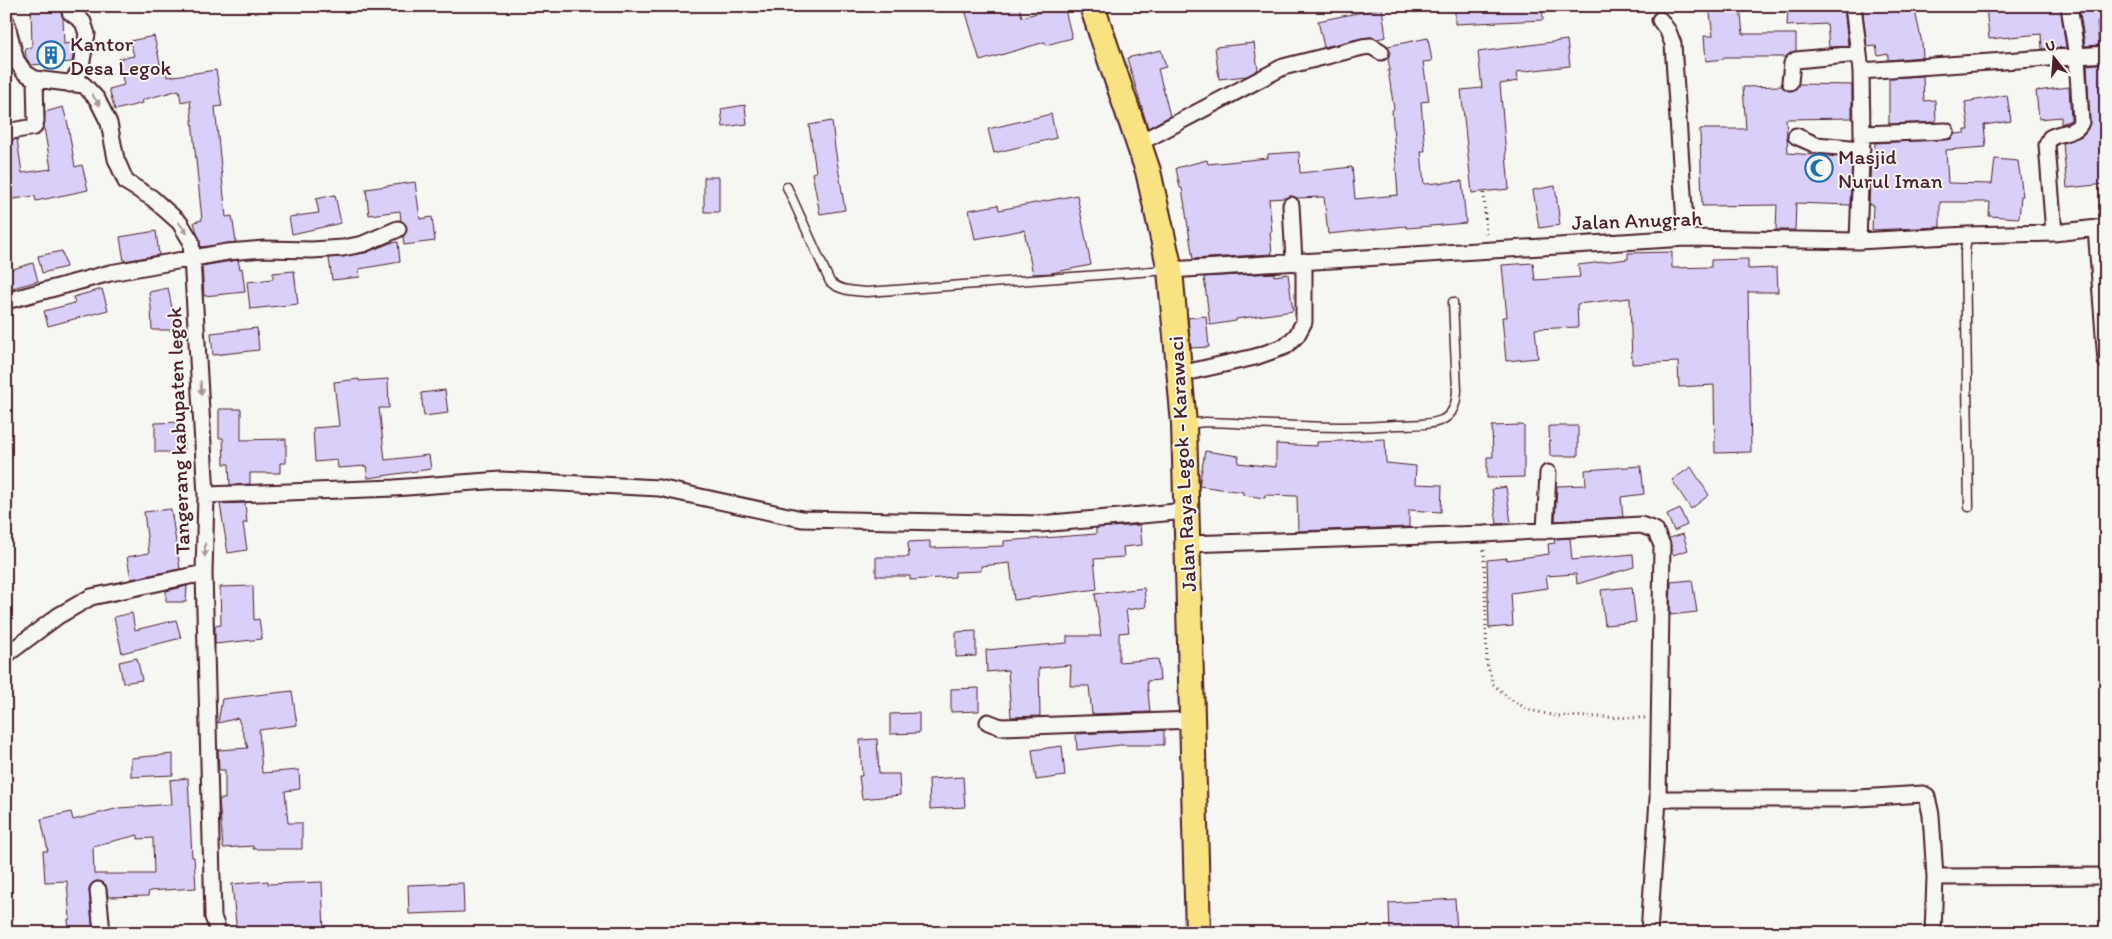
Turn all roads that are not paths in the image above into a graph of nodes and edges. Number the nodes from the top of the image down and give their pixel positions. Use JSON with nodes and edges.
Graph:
{"nodes":[{"id":1,"x":1092,"y":6,"type":"edge"},
{"id":2,"x":1853,"y":6,"type":"edge"},
{"id":3,"x":2069,"y":6,"type":"edge"},
{"id":4,"x":70,"y":12,"type":"dead end"},
{"id":5,"x":1660,"y":20,"type":"dead end"},
{"id":6,"x":6,"y":21,"type":"edge"},
{"id":7,"x":1381,"y":52,"type":"dead end"},
{"id":8,"x":1858,"y":54,"type":"junction"},
{"id":9,"x":2106,"y":54,"type":"edge"},
{"id":10,"x":2077,"y":57,"type":"junction"},
{"id":11,"x":1861,"y":71,"type":"junction"},
{"id":12,"x":35,"y":78,"type":"junction"},
{"id":13,"x":1790,"y":82,"type":"dead end"},
{"id":14,"x":70,"y":84,"type":"junction"},
{"id":15,"x":1946,"y":131,"type":"dead end"},
{"id":16,"x":6,"y":132,"type":"edge"},
{"id":17,"x":1796,"y":136,"type":"dead end"},
{"id":18,"x":1862,"y":141,"type":"junction"},
{"id":19,"x":1139,"y":143,"type":"junction"},
{"id":20,"x":787,"y":187,"type":"dead end"},
{"id":21,"x":1291,"y":206,"type":"dead end"},
{"id":22,"x":2101,"y":227,"type":"edge"},
{"id":23,"x":398,"y":229,"type":"dead end"},
{"id":24,"x":2054,"y":233,"type":"junction"},
{"id":25,"x":1967,"y":235,"type":"junction"},
{"id":26,"x":1686,"y":238,"type":"junction"},
{"id":27,"x":1858,"y":241,"type":"junction"},
{"id":28,"x":192,"y":260,"type":"junction"},
{"id":29,"x":1299,"y":261,"type":"junction"},
{"id":30,"x":1170,"y":270,"type":"junction"},
{"id":31,"x":6,"y":301,"type":"edge"},
{"id":32,"x":1452,"y":302,"type":"dead end"},
{"id":33,"x":2106,"y":361,"type":"edge"},
{"id":34,"x":1180,"y":374,"type":"junction"},
{"id":35,"x":1184,"y":424,"type":"junction"},
{"id":36,"x":1548,"y":473,"type":"dead end"},
{"id":37,"x":206,"y":494,"type":"junction"},
{"id":38,"x":1969,"y":507,"type":"dead end"},
{"id":39,"x":1186,"y":511,"type":"junction"},
{"id":40,"x":1545,"y":531,"type":"junction"},
{"id":41,"x":1187,"y":544,"type":"junction"},
{"id":42,"x":204,"y":573,"type":"junction"},
{"id":43,"x":6,"y":656,"type":"edge"},
{"id":44,"x":1193,"y":720,"type":"junction"},
{"id":45,"x":988,"y":722,"type":"dead end"},
{"id":46,"x":1658,"y":799,"type":"junction"},
{"id":47,"x":2106,"y":876,"type":"edge"},
{"id":48,"x":1935,"y":877,"type":"junction"},
{"id":49,"x":98,"y":890,"type":"dead end"},
{"id":50,"x":102,"y":933,"type":"edge"},
{"id":51,"x":219,"y":933,"type":"edge"},
{"id":52,"x":1198,"y":933,"type":"edge"},
{"id":53,"x":1649,"y":933,"type":"edge"},
{"id":54,"x":1933,"y":933,"type":"edge"}],
"edges":[{"from":1,"to":19,"type":"main road","name":"Jalan Raya Legok - Karawaci"},
{"from":2,"to":8,"type":"street"},
{"from":3,"to":10,"type":"street"},
{"from":4,"to":14,"type":"street"},
{"from":5,"to":26,"type":"street"},
{"from":6,"to":12,"type":"street"},
{"from":7,"to":19,"type":"street"},
{"from":8,"to":11,"type":"street"},
{"from":8,"to":13,"type":"street"},
{"from":9,"to":10,"type":"street"},
{"from":10,"to":11,"type":"street"},
{"from":10,"to":24,"type":"street"},
{"from":11,"to":18,"type":"street"},
{"from":12,"to":14,"type":"street","name":"Tangerang kabupaten legok"},
{"from":12,"to":16,"type":"street"},
{"from":14,"to":28,"type":"street","name":"Tangerang kabupaten legok","one_way":true},
{"from":15,"to":18,"type":"street"},
{"from":17,"to":18,"type":"street"},
{"from":18,"to":27,"type":"street"},
{"from":19,"to":30,"type":"main road","name":"Jalan Raya Legok - Karawaci"},
{"from":20,"to":30,"type":"lane"},
{"from":21,"to":29,"type":"street"},
{"from":22,"to":24,"type":"street","name":"Jalan Anugrah"},
{"from":22,"to":33,"type":"street"},
{"from":23,"to":28,"type":"street"},
{"from":24,"to":25,"type":"street","name":"Jalan Anugrah"},
{"from":25,"to":27,"type":"street","name":"Jalan Anugrah"},
{"from":25,"to":38,"type":"lane"},
{"from":26,"to":27,"type":"street","name":"Jalan Anugrah"},
{"from":26,"to":29,"type":"street","name":"Jalan Anugrah"},
{"from":28,"to":31,"type":"street"},
{"from":28,"to":37,"type":"street","name":"Tangerang kabupaten legok","one_way":true},
{"from":29,"to":30,"type":"street","name":"Jalan Anugrah"},
{"from":29,"to":34,"type":"street"},
{"from":30,"to":34,"type":"main road","name":"Jalan Raya Legok - Karawaci"},
{"from":32,"to":35,"type":"lane"},
{"from":34,"to":35,"type":"main road","name":"Jalan Raya Legok - Karawaci"},
{"from":35,"to":39,"type":"main road","name":"Jalan Raya Legok - Karawaci"},
{"from":36,"to":40,"type":"street"},
{"from":37,"to":39,"type":"street"},
{"from":37,"to":42,"type":"street","name":"Tangerang kabupaten legok","one_way":true},
{"from":39,"to":41,"type":"main road","name":"Jalan Raya Legok - Karawaci"},
{"from":40,"to":41,"type":"street"},
{"from":40,"to":46,"type":"street"},
{"from":41,"to":44,"type":"main road","name":"Jalan Raya Legok - Karawaci"},
{"from":42,"to":43,"type":"street"},
{"from":42,"to":51,"type":"street","name":"Tangerang kabupaten legok"},
{"from":44,"to":45,"type":"street"},
{"from":44,"to":52,"type":"main road","name":"Jalan Raya Legok - Karawaci"},
{"from":46,"to":48,"type":"street"},
{"from":46,"to":53,"type":"street"},
{"from":47,"to":48,"type":"street"},
{"from":48,"to":54,"type":"street"},
{"from":49,"to":50,"type":"street"}]}
